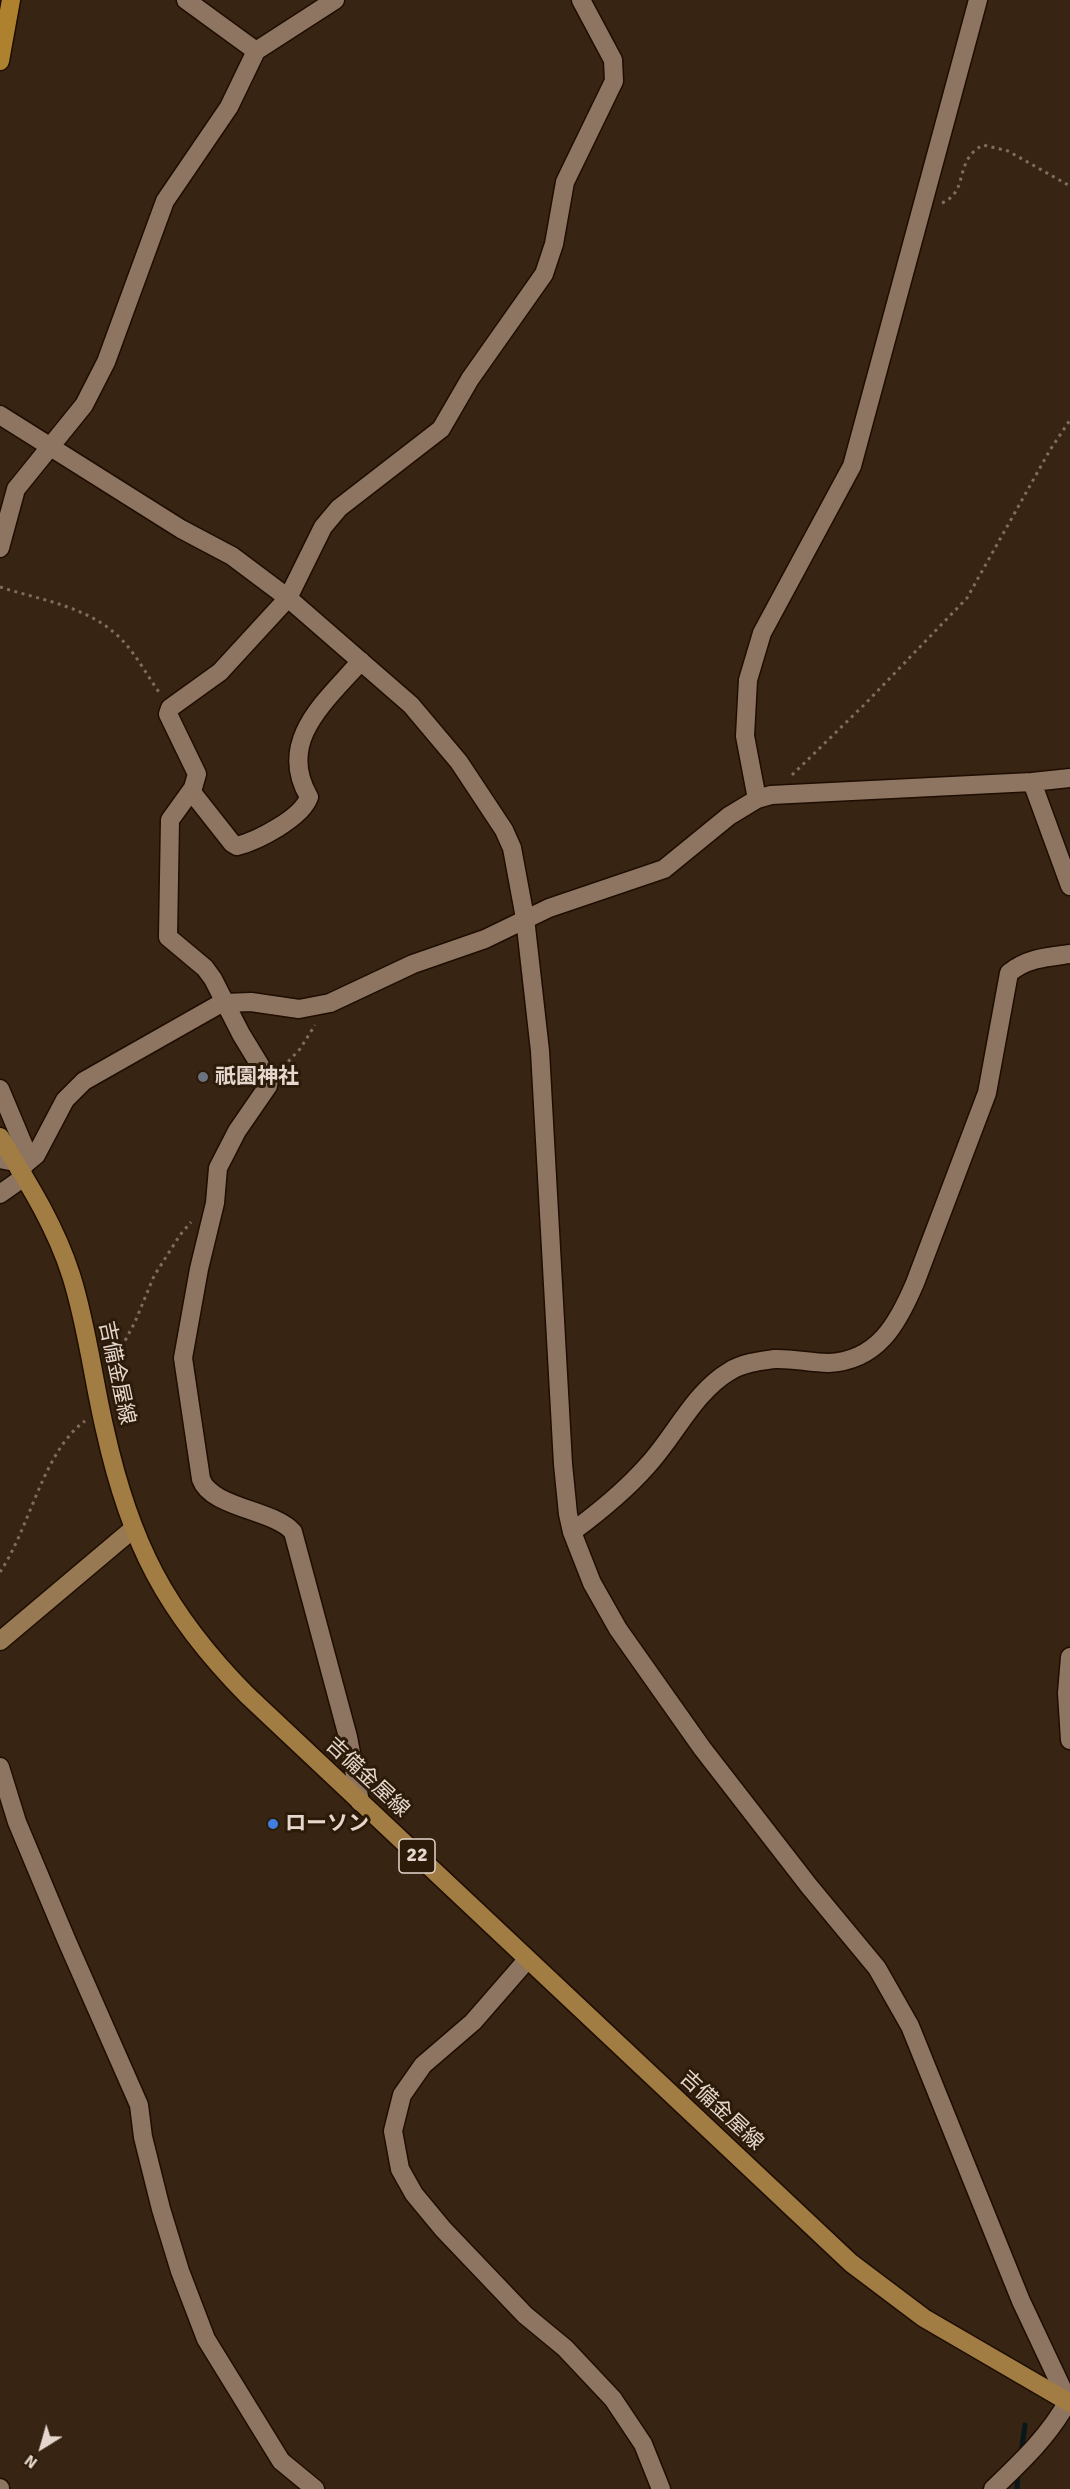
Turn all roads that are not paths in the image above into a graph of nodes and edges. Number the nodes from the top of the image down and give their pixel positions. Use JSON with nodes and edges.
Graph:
{"nodes":[{"id":1,"x":12,"y":0,"type":"edge"},
{"id":2,"x":186,"y":0,"type":"edge"},
{"id":3,"x":335,"y":0,"type":"edge"},
{"id":4,"x":581,"y":0,"type":"edge"},
{"id":5,"x":978,"y":0,"type":"edge"},
{"id":6,"x":256,"y":51,"type":"junction"},
{"id":7,"x":0,"y":61,"type":"edge"},
{"id":8,"x":0,"y":415,"type":"edge"},
{"id":9,"x":49,"y":447,"type":"junction"},
{"id":10,"x":0,"y":548,"type":"edge"},
{"id":11,"x":288,"y":598,"type":"junction"},
{"id":12,"x":361,"y":661,"type":"junction"},
{"id":13,"x":1070,"y":778,"type":"edge"},
{"id":14,"x":1032,"y":782,"type":"junction"},
{"id":15,"x":191,"y":790,"type":"junction"},
{"id":16,"x":764,"y":797,"type":"junction"},
{"id":17,"x":1070,"y":886,"type":"edge"},
{"id":18,"x":525,"y":918,"type":"junction"},
{"id":19,"x":1070,"y":954,"type":"edge"},
{"id":20,"x":224,"y":1003,"type":"junction"},
{"id":21,"x":0,"y":1089,"type":"edge"},
{"id":22,"x":0,"y":1137,"type":"edge"},
{"id":23,"x":17,"y":1166,"type":"edge"},
{"id":24,"x":0,"y":1194,"type":"edge"},
{"id":25,"x":133,"y":1529,"type":"junction"},
{"id":26,"x":572,"y":1532,"type":"junction"},
{"id":27,"x":0,"y":1641,"type":"edge"},
{"id":28,"x":1070,"y":1657,"type":"edge"},
{"id":29,"x":1070,"y":1740,"type":"edge"},
{"id":30,"x":0,"y":1767,"type":"edge"},
{"id":31,"x":360,"y":1802,"type":"junction"},
{"id":32,"x":528,"y":1960,"type":"junction"},
{"id":33,"x":1069,"y":2402,"type":"edge"},
{"id":34,"x":315,"y":2489,"type":"edge"},
{"id":35,"x":661,"y":2489,"type":"edge"},
{"id":36,"x":993,"y":2489,"type":"edge"}],
"edges":[{"from":1,"to":7,"type":"highway"},
{"from":2,"to":6,"type":"street"},
{"from":3,"to":6,"type":"street"},
{"from":4,"to":11,"type":"street"},
{"from":5,"to":16,"type":"street"},
{"from":6,"to":9,"type":"street"},
{"from":8,"to":9,"type":"street"},
{"from":9,"to":10,"type":"street"},
{"from":9,"to":11,"type":"street"},
{"from":11,"to":12,"type":"street"},
{"from":11,"to":15,"type":"street"},
{"from":12,"to":15,"type":"street"},
{"from":12,"to":18,"type":"street"},
{"from":13,"to":14,"type":"street"},
{"from":14,"to":16,"type":"street"},
{"from":14,"to":17,"type":"street"},
{"from":15,"to":20,"type":"street"},
{"from":16,"to":18,"type":"street"},
{"from":18,"to":20,"type":"street"},
{"from":18,"to":26,"type":"street"},
{"from":19,"to":26,"type":"street"},
{"from":20,"to":23,"type":"street"},
{"from":20,"to":31,"type":"street"},
{"from":21,"to":23,"type":"street"},
{"from":22,"to":23,"type":"main road","name":"吉備金屋線","number":"22"},
{"from":23,"to":24,"type":"street"},
{"from":23,"to":25,"type":"main road","name":"吉備金屋線","number":"22"},
{"from":25,"to":27,"type":"street"},
{"from":25,"to":31,"type":"main road","name":"吉備金屋線","number":"22"},
{"from":26,"to":33,"type":"street"},
{"from":28,"to":29,"type":"street"},
{"from":30,"to":34,"type":"street"},
{"from":31,"to":32,"type":"main road","name":"吉備金屋線","number":"22"},
{"from":32,"to":33,"type":"main road","name":"吉備金屋線","number":"22"},
{"from":32,"to":35,"type":"street"},
{"from":33,"to":36,"type":"street"}]}
